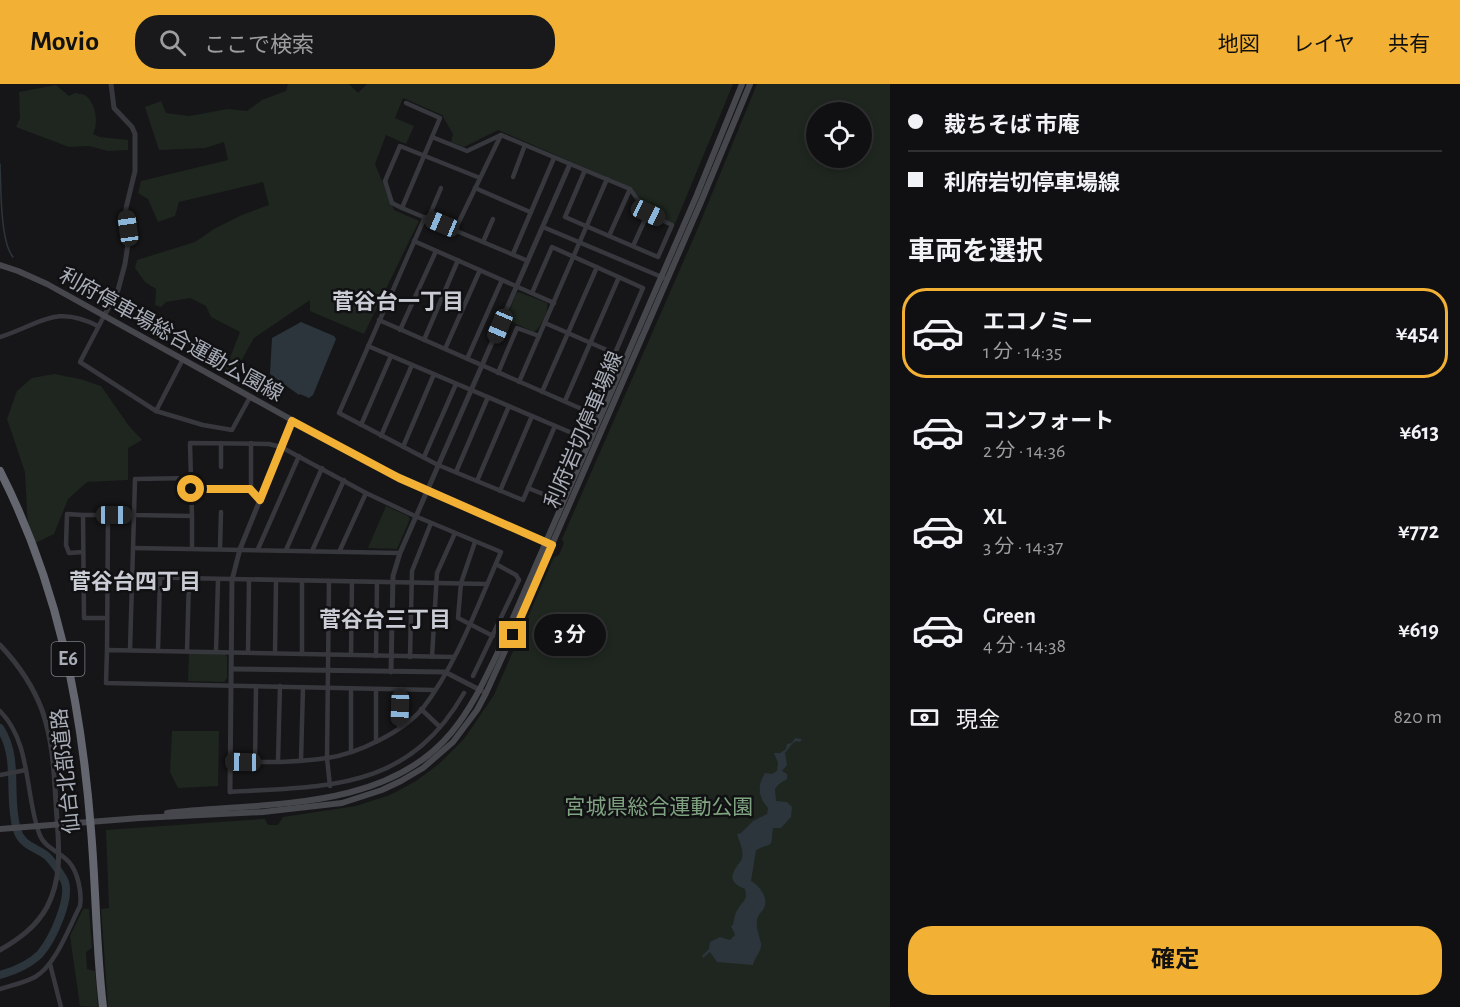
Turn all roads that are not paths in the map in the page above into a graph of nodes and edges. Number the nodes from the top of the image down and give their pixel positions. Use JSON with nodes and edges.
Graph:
{"nodes":[{"id":1,"x":111,"y":84,"type":"edge"},
{"id":2,"x":742,"y":84,"type":"edge"},
{"id":3,"x":750,"y":84,"type":"edge"},
{"id":4,"x":406,"y":103,"type":"dead end"},
{"id":5,"x":501,"y":135,"type":"junction"},
{"id":6,"x":432,"y":137,"type":"junction"},
{"id":7,"x":525,"y":146,"type":"junction"},
{"id":8,"x":426,"y":155,"type":"junction"},
{"id":9,"x":554,"y":158,"type":"junction"},
{"id":10,"x":570,"y":164,"type":"junction"},
{"id":11,"x":585,"y":170,"type":"junction"},
{"id":12,"x":513,"y":177,"type":"dead end"},
{"id":13,"x":480,"y":178,"type":"junction"},
{"id":14,"x":607,"y":179,"type":"junction"},
{"id":15,"x":441,"y":188,"type":"dead end"},
{"id":16,"x":475,"y":188,"type":"junction"},
{"id":17,"x":630,"y":189,"type":"junction"},
{"id":18,"x":402,"y":208,"type":"junction"},
{"id":19,"x":530,"y":212,"type":"junction"},
{"id":20,"x":648,"y":213,"type":"junction"},
{"id":21,"x":426,"y":218,"type":"junction"},
{"id":22,"x":493,"y":219,"type":"dead end"},
{"id":23,"x":587,"y":226,"type":"junction"},
{"id":24,"x":543,"y":227,"type":"junction"},
{"id":25,"x":455,"y":230,"type":"junction"},
{"id":26,"x":609,"y":236,"type":"junction"},
{"id":27,"x":414,"y":241,"type":"junction"},
{"id":28,"x":483,"y":242,"type":"junction"},
{"id":29,"x":580,"y":242,"type":"junction"},
{"id":30,"x":633,"y":246,"type":"junction"},
{"id":31,"x":436,"y":251,"type":"junction"},
{"id":32,"x":513,"y":254,"type":"junction"},
{"id":33,"x":574,"y":257,"type":"junction"},
{"id":34,"x":458,"y":261,"type":"junction"},
{"id":35,"x":528,"y":261,"type":"junction"},
{"id":36,"x":0,"y":265,"type":"edge"},
{"id":37,"x":597,"y":267,"type":"junction"},
{"id":38,"x":480,"y":270,"type":"junction"},
{"id":39,"x":619,"y":277,"type":"junction"},
{"id":40,"x":664,"y":278,"type":"junction"},
{"id":41,"x":502,"y":280,"type":"junction"},
{"id":42,"x":517,"y":286,"type":"junction"},
{"id":43,"x":532,"y":293,"type":"junction"},
{"id":44,"x":554,"y":303,"type":"junction"},
{"id":45,"x":104,"y":316,"type":"junction"},
{"id":46,"x":379,"y":320,"type":"junction"},
{"id":47,"x":545,"y":323,"type":"junction"},
{"id":48,"x":98,"y":326,"type":"junction"},
{"id":49,"x":400,"y":330,"type":"junction"},
{"id":50,"x":568,"y":333,"type":"junction"},
{"id":51,"x":539,"y":336,"type":"junction"},
{"id":52,"x":0,"y":337,"type":"edge"},
{"id":53,"x":424,"y":340,"type":"junction"},
{"id":54,"x":590,"y":343,"type":"junction"},
{"id":55,"x":368,"y":346,"type":"junction"},
{"id":56,"x":445,"y":349,"type":"junction"},
{"id":57,"x":616,"y":354,"type":"junction"},
{"id":58,"x":391,"y":356,"type":"junction"},
{"id":59,"x":183,"y":359,"type":"junction"},
{"id":60,"x":467,"y":359,"type":"junction"},
{"id":61,"x":412,"y":365,"type":"junction"},
{"id":62,"x":483,"y":366,"type":"junction"},
{"id":63,"x":498,"y":373,"type":"junction"},
{"id":64,"x":434,"y":374,"type":"junction"},
{"id":65,"x":519,"y":381,"type":"junction"},
{"id":66,"x":456,"y":384,"type":"junction"},
{"id":67,"x":472,"y":391,"type":"junction"},
{"id":68,"x":542,"y":392,"type":"junction"},
{"id":69,"x":249,"y":397,"type":"junction"},
{"id":70,"x":488,"y":397,"type":"junction"},
{"id":71,"x":565,"y":401,"type":"junction"},
{"id":72,"x":509,"y":406,"type":"junction"},
{"id":73,"x":156,"y":411,"type":"junction"},
{"id":74,"x":589,"y":412,"type":"junction"},
{"id":75,"x":532,"y":416,"type":"junction"},
{"id":76,"x":600,"y":417,"type":"junction"},
{"id":77,"x":292,"y":421,"type":"junction"},
{"id":78,"x":361,"y":424,"type":"junction"},
{"id":79,"x":555,"y":426,"type":"junction"},
{"id":80,"x":381,"y":436,"type":"junction"},
{"id":81,"x":579,"y":436,"type":"junction"},
{"id":82,"x":221,"y":443,"type":"junction"},
{"id":83,"x":251,"y":443,"type":"junction"},
{"id":84,"x":281,"y":447,"type":"junction"},
{"id":85,"x":403,"y":447,"type":"junction"},
{"id":86,"x":298,"y":456,"type":"junction"},
{"id":87,"x":424,"y":457,"type":"junction"},
{"id":88,"x":438,"y":465,"type":"junction"},
{"id":89,"x":221,"y":467,"type":"dead end"},
{"id":90,"x":322,"y":468,"type":"junction"},
{"id":91,"x":0,"y":471,"type":"edge"},
{"id":92,"x":456,"y":472,"type":"junction"},
{"id":93,"x":190,"y":478,"type":"junction"},
{"id":94,"x":344,"y":480,"type":"junction"},
{"id":95,"x":477,"y":481,"type":"junction"},
{"id":96,"x":528,"y":488,"type":"junction"},
{"id":97,"x":191,"y":489,"type":"junction"},
{"id":98,"x":250,"y":489,"type":"junction"},
{"id":99,"x":427,"y":490,"type":"junction"},
{"id":100,"x":500,"y":491,"type":"junction"},
{"id":101,"x":366,"y":493,"type":"junction"},
{"id":102,"x":260,"y":500,"type":"junction"},
{"id":103,"x":221,"y":512,"type":"dead end"},
{"id":104,"x":83,"y":515,"type":"junction"},
{"id":105,"x":108,"y":515,"type":"junction"},
{"id":106,"x":134,"y":515,"type":"junction"},
{"id":107,"x":192,"y":516,"type":"junction"},
{"id":108,"x":415,"y":516,"type":"junction"},
{"id":109,"x":431,"y":523,"type":"junction"},
{"id":110,"x":455,"y":533,"type":"junction"},
{"id":111,"x":475,"y":542,"type":"junction"},
{"id":112,"x":549,"y":543,"type":"junction"},
{"id":113,"x":133,"y":548,"type":"junction"},
{"id":114,"x":192,"y":548,"type":"junction"},
{"id":115,"x":220,"y":548,"type":"junction"},
{"id":116,"x":240,"y":549,"type":"junction"},
{"id":117,"x":258,"y":549,"type":"junction"},
{"id":118,"x":286,"y":550,"type":"junction"},
{"id":119,"x":312,"y":550,"type":"junction"},
{"id":120,"x":340,"y":550,"type":"junction"},
{"id":121,"x":83,"y":552,"type":"junction"},
{"id":122,"x":400,"y":553,"type":"junction"},
{"id":123,"x":496,"y":564,"type":"junction"},
{"id":124,"x":84,"y":576,"type":"junction"},
{"id":125,"x":107,"y":577,"type":"junction"},
{"id":126,"x":132,"y":578,"type":"junction"},
{"id":127,"x":160,"y":578,"type":"junction"},
{"id":128,"x":189,"y":579,"type":"junction"},
{"id":129,"x":218,"y":580,"type":"junction"},
{"id":130,"x":232,"y":580,"type":"junction"},
{"id":131,"x":249,"y":580,"type":"junction"},
{"id":132,"x":276,"y":581,"type":"junction"},
{"id":133,"x":302,"y":581,"type":"junction"},
{"id":134,"x":329,"y":581,"type":"junction"},
{"id":135,"x":352,"y":581,"type":"junction"},
{"id":136,"x":377,"y":582,"type":"junction"},
{"id":137,"x":393,"y":582,"type":"junction"},
{"id":138,"x":411,"y":582,"type":"junction"},
{"id":139,"x":436,"y":583,"type":"junction"},
{"id":140,"x":461,"y":583,"type":"junction"},
{"id":141,"x":487,"y":584,"type":"junction"},
{"id":142,"x":107,"y":618,"type":"junction"},
{"id":143,"x":469,"y":624,"type":"junction"},
{"id":144,"x":494,"y":636,"type":"junction"},
{"id":145,"x":0,"y":645,"type":"edge"},
{"id":146,"x":107,"y":650,"type":"junction"},
{"id":147,"x":130,"y":650,"type":"junction"},
{"id":148,"x":158,"y":650,"type":"junction"},
{"id":149,"x":187,"y":651,"type":"junction"},
{"id":150,"x":216,"y":651,"type":"junction"},
{"id":151,"x":232,"y":652,"type":"junction"},
{"id":152,"x":248,"y":652,"type":"junction"},
{"id":153,"x":275,"y":653,"type":"junction"},
{"id":154,"x":302,"y":654,"type":"junction"},
{"id":155,"x":327,"y":654,"type":"junction"},
{"id":156,"x":351,"y":655,"type":"junction"},
{"id":157,"x":376,"y":656,"type":"junction"},
{"id":158,"x":391,"y":657,"type":"junction"},
{"id":159,"x":410,"y":657,"type":"junction"},
{"id":160,"x":432,"y":657,"type":"junction"},
{"id":161,"x":454,"y":657,"type":"junction"},
{"id":162,"x":232,"y":669,"type":"junction"},
{"id":163,"x":327,"y":671,"type":"junction"},
{"id":164,"x":391,"y":672,"type":"junction"},
{"id":165,"x":445,"y":672,"type":"junction"},
{"id":166,"x":473,"y":676,"type":"dead end"},
{"id":167,"x":232,"y":685,"type":"junction"},
{"id":168,"x":256,"y":686,"type":"junction"},
{"id":169,"x":280,"y":686,"type":"junction"},
{"id":170,"x":303,"y":687,"type":"junction"},
{"id":171,"x":327,"y":687,"type":"junction"},
{"id":172,"x":351,"y":688,"type":"junction"},
{"id":173,"x":376,"y":688,"type":"junction"},
{"id":174,"x":401,"y":689,"type":"junction"},
{"id":175,"x":434,"y":690,"type":"junction"},
{"id":176,"x":483,"y":692,"type":"junction"},
{"id":177,"x":464,"y":693,"type":"dead end"},
{"id":178,"x":421,"y":709,"type":"junction"},
{"id":179,"x":0,"y":711,"type":"edge"},
{"id":180,"x":399,"y":727,"type":"junction"},
{"id":181,"x":440,"y":727,"type":"junction"},
{"id":182,"x":376,"y":742,"type":"junction"},
{"id":183,"x":351,"y":752,"type":"junction"},
{"id":184,"x":327,"y":758,"type":"junction"},
{"id":185,"x":302,"y":760,"type":"junction"},
{"id":186,"x":278,"y":761,"type":"junction"},
{"id":187,"x":230,"y":762,"type":"junction"},
{"id":188,"x":255,"y":762,"type":"junction"},
{"id":189,"x":24,"y":770,"type":"junction"},
{"id":190,"x":0,"y":775,"type":"edge"},
{"id":191,"x":330,"y":786,"type":"junction"},
{"id":192,"x":230,"y":792,"type":"joint"},
{"id":193,"x":4,"y":829,"type":"edge"},
{"id":194,"x":59,"y":856,"type":"junction"},
{"id":195,"x":0,"y":950,"type":"edge"},
{"id":196,"x":50,"y":964,"type":"junction"},
{"id":197,"x":0,"y":989,"type":"edge"},
{"id":198,"x":62,"y":1007,"type":"edge"},
{"id":199,"x":103,"y":1007,"type":"edge"}],
"edges":[{"from":1,"to":45,"type":"street"},
{"from":2,"to":40,"type":"main road","name":"利府岩切停車場線"},
{"from":3,"to":40,"type":"main road","name":"利府岩切停車場線"},
{"from":4,"to":6,"type":"street"},
{"from":5,"to":6,"type":"street"},
{"from":5,"to":7,"type":"street"},
{"from":5,"to":13,"type":"street"},
{"from":6,"to":8,"type":"street"},
{"from":7,"to":9,"type":"street"},
{"from":7,"to":12,"type":"street"},
{"from":8,"to":13,"type":"street"},
{"from":8,"to":18,"type":"street"},
{"from":8,"to":18,"type":"street"},
{"from":9,"to":10,"type":"street"},
{"from":9,"to":19,"type":"street"},
{"from":10,"to":11,"type":"street"},
{"from":10,"to":24,"type":"street"},
{"from":11,"to":14,"type":"street"},
{"from":11,"to":23,"type":"street"},
{"from":13,"to":16,"type":"street"},
{"from":14,"to":17,"type":"street"},
{"from":14,"to":23,"type":"street"},
{"from":15,"to":21,"type":"street"},
{"from":16,"to":19,"type":"street"},
{"from":16,"to":25,"type":"street"},
{"from":17,"to":20,"type":"street"},
{"from":17,"to":26,"type":"street"},
{"from":18,"to":21,"type":"street"},
{"from":19,"to":32,"type":"street"},
{"from":20,"to":30,"type":"street"},
{"from":20,"to":30,"type":"street"},
{"from":21,"to":25,"type":"street"},
{"from":21,"to":27,"type":"street"},
{"from":22,"to":28,"type":"street"},
{"from":23,"to":26,"type":"street"},
{"from":23,"to":29,"type":"street"},
{"from":24,"to":29,"type":"street"},
{"from":24,"to":35,"type":"street"},
{"from":25,"to":28,"type":"street"},
{"from":26,"to":30,"type":"street"},
{"from":27,"to":31,"type":"street"},
{"from":27,"to":46,"type":"street"},
{"from":28,"to":32,"type":"street"},
{"from":29,"to":33,"type":"street"},
{"from":29,"to":40,"type":"street"},
{"from":31,"to":34,"type":"street"},
{"from":31,"to":49,"type":"street"},
{"from":32,"to":35,"type":"street"},
{"from":33,"to":37,"type":"street"},
{"from":33,"to":43,"type":"street"},
{"from":33,"to":44,"type":"street"},
{"from":34,"to":38,"type":"street"},
{"from":34,"to":53,"type":"street"},
{"from":35,"to":42,"type":"street"},
{"from":36,"to":45,"type":"main road","name":"利府停車場総合運動公園線"},
{"from":37,"to":39,"type":"street"},
{"from":37,"to":50,"type":"street"},
{"from":38,"to":41,"type":"street"},
{"from":38,"to":56,"type":"street"},
{"from":39,"to":54,"type":"street"},
{"from":39,"to":57,"type":"street"},
{"from":40,"to":76,"type":"main road","name":"利府岩切停車場線"},
{"from":40,"to":112,"type":"main road","name":"利府岩切停車場線"},
{"from":41,"to":42,"type":"street"},
{"from":41,"to":60,"type":"street"},
{"from":42,"to":43,"type":"street"},
{"from":42,"to":62,"type":"street"},
{"from":43,"to":44,"type":"street"},
{"from":44,"to":47,"type":"street"},
{"from":45,"to":48,"type":"street"},
{"from":45,"to":59,"type":"main road","name":"利府停車場総合運動公園線"},
{"from":46,"to":49,"type":"street"},
{"from":46,"to":55,"type":"street"},
{"from":47,"to":50,"type":"street"},
{"from":47,"to":51,"type":"street"},
{"from":48,"to":52,"type":"street"},
{"from":48,"to":73,"type":"street"},
{"from":49,"to":53,"type":"street"},
{"from":50,"to":54,"type":"street"},
{"from":50,"to":68,"type":"street"},
{"from":51,"to":63,"type":"street"},
{"from":51,"to":65,"type":"street"},
{"from":53,"to":56,"type":"street"},
{"from":54,"to":57,"type":"street"},
{"from":54,"to":71,"type":"street"},
{"from":55,"to":58,"type":"street"},
{"from":55,"to":78,"type":"street"},
{"from":56,"to":60,"type":"street"},
{"from":57,"to":74,"type":"street"},
{"from":58,"to":61,"type":"street"},
{"from":58,"to":78,"type":"street"},
{"from":59,"to":69,"type":"main road","name":"利府停車場総合運動公園線"},
{"from":59,"to":73,"type":"street"},
{"from":60,"to":62,"type":"street"},
{"from":61,"to":64,"type":"street"},
{"from":61,"to":80,"type":"street"},
{"from":62,"to":63,"type":"street"},
{"from":62,"to":67,"type":"street"},
{"from":63,"to":65,"type":"street"},
{"from":64,"to":66,"type":"street"},
{"from":64,"to":85,"type":"street"},
{"from":65,"to":68,"type":"street"},
{"from":66,"to":67,"type":"street"},
{"from":66,"to":87,"type":"street"},
{"from":67,"to":70,"type":"street"},
{"from":67,"to":88,"type":"street"},
{"from":68,"to":71,"type":"street"},
{"from":69,"to":73,"type":"street"},
{"from":69,"to":77,"type":"main road","name":"利府停車場総合運動公園線"},
{"from":70,"to":72,"type":"street"},
{"from":70,"to":92,"type":"street"},
{"from":71,"to":74,"type":"street"},
{"from":72,"to":75,"type":"street"},
{"from":72,"to":95,"type":"street"},
{"from":74,"to":76,"type":"street"},
{"from":74,"to":81,"type":"street"},
{"from":75,"to":79,"type":"street"},
{"from":75,"to":100,"type":"street"},
{"from":76,"to":112,"type":"main road","name":"利府岩切停車場線"},
{"from":77,"to":84,"type":"street"},
{"from":77,"to":99,"type":"main road","name":"利府停車場総合運動公園線"},
{"from":78,"to":80,"type":"street"},
{"from":79,"to":81,"type":"street"},
{"from":79,"to":96,"type":"street"},
{"from":80,"to":85,"type":"street"},
{"from":81,"to":96,"type":"street"},
{"from":82,"to":83,"type":"street"},
{"from":82,"to":89,"type":"street"},
{"from":82,"to":93,"type":"street"},
{"from":83,"to":84,"type":"street"},
{"from":83,"to":98,"type":"street"},
{"from":84,"to":86,"type":"street"},
{"from":84,"to":102,"type":"street"},
{"from":85,"to":87,"type":"street"},
{"from":86,"to":90,"type":"street"},
{"from":86,"to":117,"type":"street"},
{"from":87,"to":88,"type":"street"},
{"from":88,"to":92,"type":"street"},
{"from":88,"to":99,"type":"street"},
{"from":90,"to":94,"type":"street"},
{"from":90,"to":118,"type":"street"},
{"from":91,"to":199,"type":"highway","name":"仙台北部道路","number":"E6"},
{"from":92,"to":95,"type":"street"},
{"from":93,"to":97,"type":"street"},
{"from":93,"to":106,"type":"street"},
{"from":94,"to":101,"type":"street"},
{"from":94,"to":119,"type":"street"},
{"from":95,"to":100,"type":"street"},
{"from":96,"to":100,"type":"street"},
{"from":97,"to":98,"type":"street"},
{"from":97,"to":107,"type":"street"},
{"from":98,"to":102,"type":"street"},
{"from":99,"to":108,"type":"street"},
{"from":99,"to":112,"type":"main road","name":"利府停車場総合運動公園線"},
{"from":101,"to":108,"type":"street"},
{"from":101,"to":120,"type":"street"},
{"from":102,"to":116,"type":"street"},
{"from":103,"to":115,"type":"street"},
{"from":104,"to":105,"type":"street"},
{"from":104,"to":121,"type":"street"},
{"from":104,"to":121,"type":"street"},
{"from":105,"to":106,"type":"street"},
{"from":105,"to":125,"type":"street"},
{"from":106,"to":107,"type":"street"},
{"from":106,"to":113,"type":"street"},
{"from":107,"to":114,"type":"street"},
{"from":108,"to":109,"type":"street"},
{"from":108,"to":122,"type":"street"},
{"from":109,"to":110,"type":"street"},
{"from":109,"to":138,"type":"street"},
{"from":110,"to":111,"type":"street"},
{"from":110,"to":139,"type":"street"},
{"from":111,"to":123,"type":"street"},
{"from":111,"to":140,"type":"street"},
{"from":112,"to":176,"type":"main road","name":"利府岩切停車場線"},
{"from":113,"to":114,"type":"street"},
{"from":113,"to":126,"type":"street"},
{"from":114,"to":115,"type":"street"},
{"from":115,"to":116,"type":"street"},
{"from":116,"to":117,"type":"street"},
{"from":116,"to":130,"type":"street"},
{"from":117,"to":118,"type":"street"},
{"from":118,"to":119,"type":"street"},
{"from":119,"to":120,"type":"street"},
{"from":120,"to":122,"type":"street"},
{"from":121,"to":124,"type":"street"},
{"from":122,"to":137,"type":"street"},
{"from":123,"to":141,"type":"street"},
{"from":123,"to":144,"type":"street"},
{"from":124,"to":125,"type":"street"},
{"from":124,"to":142,"type":"street"},
{"from":125,"to":126,"type":"street"},
{"from":125,"to":142,"type":"street"},
{"from":126,"to":127,"type":"street"},
{"from":126,"to":147,"type":"street"},
{"from":127,"to":128,"type":"street"},
{"from":127,"to":148,"type":"street"},
{"from":128,"to":129,"type":"street"},
{"from":128,"to":149,"type":"street"},
{"from":129,"to":130,"type":"street"},
{"from":129,"to":150,"type":"street"},
{"from":130,"to":131,"type":"street"},
{"from":130,"to":151,"type":"street"},
{"from":131,"to":132,"type":"street"},
{"from":131,"to":152,"type":"street"},
{"from":132,"to":133,"type":"street"},
{"from":132,"to":153,"type":"street"},
{"from":133,"to":134,"type":"street"},
{"from":133,"to":154,"type":"street"},
{"from":134,"to":135,"type":"street"},
{"from":134,"to":155,"type":"street"},
{"from":135,"to":136,"type":"street"},
{"from":135,"to":156,"type":"street"},
{"from":136,"to":137,"type":"street"},
{"from":136,"to":157,"type":"street"},
{"from":137,"to":138,"type":"street"},
{"from":137,"to":158,"type":"street"},
{"from":138,"to":139,"type":"street"},
{"from":138,"to":159,"type":"street"},
{"from":139,"to":140,"type":"street"},
{"from":139,"to":160,"type":"street"},
{"from":140,"to":141,"type":"street"},
{"from":140,"to":143,"type":"street"},
{"from":141,"to":143,"type":"street"},
{"from":142,"to":146,"type":"street"},
{"from":143,"to":144,"type":"street"},
{"from":143,"to":161,"type":"street"},
{"from":144,"to":166,"type":"street"},
{"from":145,"to":194,"type":"street"},
{"from":146,"to":147,"type":"street"},
{"from":146,"to":167,"type":"street"},
{"from":147,"to":148,"type":"street"},
{"from":148,"to":149,"type":"street"},
{"from":149,"to":150,"type":"street"},
{"from":150,"to":151,"type":"street"},
{"from":151,"to":152,"type":"street"},
{"from":151,"to":162,"type":"street"},
{"from":152,"to":153,"type":"street"},
{"from":153,"to":154,"type":"street"},
{"from":154,"to":155,"type":"street"},
{"from":155,"to":156,"type":"street"},
{"from":155,"to":163,"type":"street"},
{"from":156,"to":157,"type":"street"},
{"from":157,"to":158,"type":"street"},
{"from":158,"to":159,"type":"street"},
{"from":158,"to":164,"type":"street"},
{"from":159,"to":160,"type":"street"},
{"from":160,"to":161,"type":"street"},
{"from":161,"to":165,"type":"street"},
{"from":162,"to":163,"type":"street"},
{"from":162,"to":167,"type":"street"},
{"from":163,"to":164,"type":"street"},
{"from":163,"to":171,"type":"street"},
{"from":164,"to":165,"type":"street"},
{"from":165,"to":175,"type":"street"},
{"from":165,"to":176,"type":"street"},
{"from":167,"to":168,"type":"street"},
{"from":167,"to":187,"type":"street"},
{"from":168,"to":169,"type":"street"},
{"from":168,"to":188,"type":"street"},
{"from":169,"to":170,"type":"street"},
{"from":169,"to":186,"type":"street"},
{"from":170,"to":171,"type":"street"},
{"from":170,"to":185,"type":"street"},
{"from":171,"to":172,"type":"street"},
{"from":171,"to":184,"type":"street"},
{"from":172,"to":173,"type":"street"},
{"from":172,"to":183,"type":"street"},
{"from":173,"to":174,"type":"street"},
{"from":173,"to":182,"type":"street"},
{"from":174,"to":175,"type":"street"},
{"from":174,"to":180,"type":"street"},
{"from":175,"to":178,"type":"street"},
{"from":176,"to":193,"type":"main road","name":"利府岩切停車場線"},
{"from":177,"to":181,"type":"street"},
{"from":178,"to":180,"type":"street"},
{"from":178,"to":181,"type":"street"},
{"from":179,"to":189,"type":"street"},
{"from":180,"to":182,"type":"street"},
{"from":181,"to":191,"type":"street"},
{"from":182,"to":183,"type":"street"},
{"from":183,"to":184,"type":"street"},
{"from":184,"to":185,"type":"street"},
{"from":184,"to":191,"type":"street"},
{"from":185,"to":186,"type":"street"},
{"from":186,"to":188,"type":"street"},
{"from":187,"to":188,"type":"street"},
{"from":187,"to":192,"type":"street"},
{"from":189,"to":190,"type":"street"},
{"from":189,"to":194,"type":"street"},
{"from":191,"to":192,"type":"street"},
{"from":194,"to":195,"type":"street"},
{"from":194,"to":196,"type":"street"},
{"from":196,"to":197,"type":"street"},
{"from":196,"to":198,"type":"street"}]}
